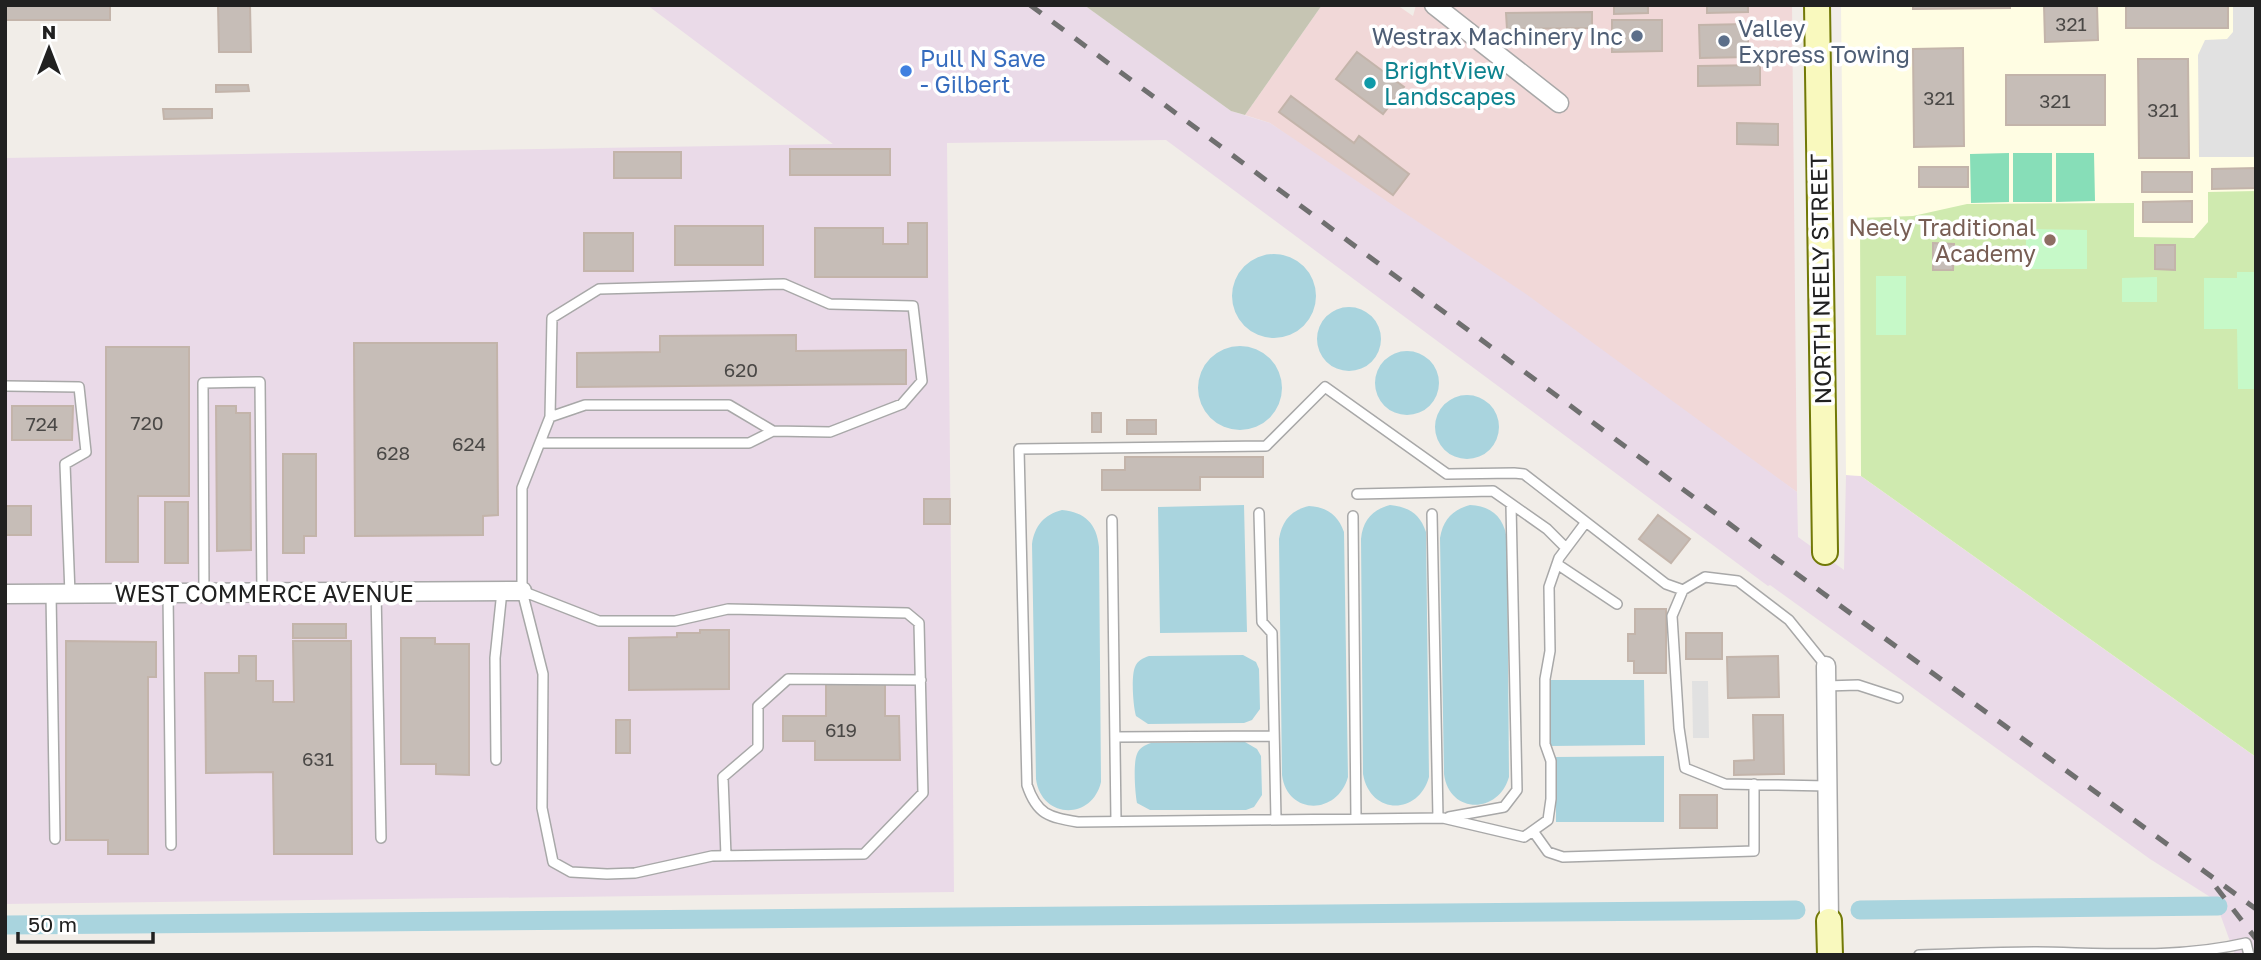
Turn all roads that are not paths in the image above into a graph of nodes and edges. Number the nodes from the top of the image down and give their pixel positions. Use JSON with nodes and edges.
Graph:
{"nodes":[{"id":1,"x":1434,"y":5,"type":"edge"},
{"id":2,"x":1817,"y":5,"type":"edge"},
{"id":3,"x":1559,"y":103,"type":"dead end"},
{"id":4,"x":7,"y":386,"type":"dead end"},
{"id":5,"x":550,"y":417,"type":"junction"},
{"id":6,"x":773,"y":431,"type":"junction"},
{"id":7,"x":540,"y":443,"type":"junction"},
{"id":8,"x":1357,"y":494,"type":"dead end"},
{"id":9,"x":1511,"y":505,"type":"junction"},
{"id":10,"x":1259,"y":513,"type":"dead end"},
{"id":11,"x":1432,"y":514,"type":"dead end"},
{"id":12,"x":1353,"y":516,"type":"dead end"},
{"id":13,"x":1112,"y":520,"type":"dead end"},
{"id":14,"x":1586,"y":522,"type":"junction"},
{"id":15,"x":1566,"y":548,"type":"junction"},
{"id":16,"x":1825,"y":552,"type":"dead end"},
{"id":17,"x":1557,"y":564,"type":"junction"},
{"id":18,"x":1683,"y":590,"type":"junction"},
{"id":19,"x":522,"y":591,"type":"junction"},
{"id":20,"x":376,"y":592,"type":"junction"},
{"id":21,"x":502,"y":592,"type":"junction"},
{"id":22,"x":168,"y":593,"type":"junction"},
{"id":23,"x":204,"y":593,"type":"junction"},
{"id":24,"x":261,"y":593,"type":"junction"},
{"id":25,"x":5,"y":594,"type":"edge"},
{"id":26,"x":51,"y":594,"type":"junction"},
{"id":27,"x":70,"y":594,"type":"junction"},
{"id":28,"x":1618,"y":604,"type":"dead end"},
{"id":29,"x":1826,"y":666,"type":"joint"},
{"id":30,"x":921,"y":680,"type":"junction"},
{"id":31,"x":1826,"y":685,"type":"junction"},
{"id":32,"x":1898,"y":698,"type":"dead end"},
{"id":33,"x":1274,"y":736,"type":"junction"},
{"id":34,"x":1115,"y":737,"type":"junction"},
{"id":35,"x":496,"y":760,"type":"dead end"},
{"id":36,"x":1755,"y":784,"type":"junction"},
{"id":37,"x":1828,"y":786,"type":"junction"},
{"id":38,"x":1356,"y":818,"type":"junction"},
{"id":39,"x":1441,"y":818,"type":"junction"},
{"id":40,"x":1276,"y":819,"type":"junction"},
{"id":41,"x":1116,"y":821,"type":"junction"},
{"id":42,"x":1533,"y":831,"type":"junction"},
{"id":43,"x":381,"y":838,"type":"dead end"},
{"id":44,"x":55,"y":839,"type":"dead end"},
{"id":45,"x":171,"y":845,"type":"dead end"},
{"id":46,"x":726,"y":856,"type":"junction"},
{"id":47,"x":1829,"y":921,"type":"joint"},
{"id":48,"x":1830,"y":955,"type":"edge"},
{"id":49,"x":1919,"y":955,"type":"edge"},
{"id":50,"x":2249,"y":955,"type":"edge"}],
"edges":[{"from":1,"to":3,"type":"street"},
{"from":2,"to":16,"type":"street","name":"NORTH NEELY STREET"},
{"from":4,"to":27,"type":"lane"},
{"from":5,"to":6,"type":"lane"},
{"from":5,"to":6,"type":"lane"},
{"from":5,"to":7,"type":"lane"},
{"from":6,"to":7,"type":"lane"},
{"from":7,"to":19,"type":"lane"},
{"from":8,"to":9,"type":"lane"},
{"from":9,"to":15,"type":"lane"},
{"from":9,"to":39,"type":"lane"},
{"from":10,"to":33,"type":"lane"},
{"from":11,"to":39,"type":"lane"},
{"from":12,"to":38,"type":"lane"},
{"from":13,"to":34,"type":"lane"},
{"from":14,"to":15,"type":"lane"},
{"from":14,"to":18,"type":"lane"},
{"from":14,"to":41,"type":"lane"},
{"from":15,"to":17,"type":"lane"},
{"from":17,"to":28,"type":"lane"},
{"from":17,"to":42,"type":"lane"},
{"from":18,"to":29,"type":"lane"},
{"from":18,"to":36,"type":"lane"},
{"from":19,"to":21,"type":"street","name":"WEST COMMERCE AVENUE"},
{"from":19,"to":30,"type":"lane"},
{"from":19,"to":46,"type":"lane"},
{"from":20,"to":21,"type":"street","name":"WEST COMMERCE AVENUE"},
{"from":20,"to":24,"type":"street","name":"WEST COMMERCE AVENUE"},
{"from":20,"to":43,"type":"lane"},
{"from":21,"to":35,"type":"lane"},
{"from":22,"to":23,"type":"street","name":"WEST COMMERCE AVENUE"},
{"from":22,"to":27,"type":"street","name":"WEST COMMERCE AVENUE"},
{"from":22,"to":45,"type":"lane"},
{"from":23,"to":24,"type":"street","name":"WEST COMMERCE AVENUE"},
{"from":23,"to":24,"type":"lane"},
{"from":25,"to":26,"type":"street","name":"WEST COMMERCE AVENUE"},
{"from":26,"to":27,"type":"street","name":"WEST COMMERCE AVENUE"},
{"from":26,"to":44,"type":"lane"},
{"from":29,"to":31,"type":"street"},
{"from":30,"to":46,"type":"lane"},
{"from":30,"to":46,"type":"lane"},
{"from":31,"to":32,"type":"lane"},
{"from":31,"to":37,"type":"street"},
{"from":33,"to":34,"type":"lane"},
{"from":33,"to":40,"type":"lane"},
{"from":34,"to":41,"type":"lane"},
{"from":36,"to":37,"type":"lane"},
{"from":36,"to":42,"type":"lane"},
{"from":37,"to":47,"type":"street"},
{"from":38,"to":39,"type":"lane"},
{"from":38,"to":40,"type":"lane"},
{"from":39,"to":42,"type":"lane"},
{"from":40,"to":41,"type":"lane"},
{"from":47,"to":48,"type":"street"},
{"from":49,"to":50,"type":"lane"}]}
